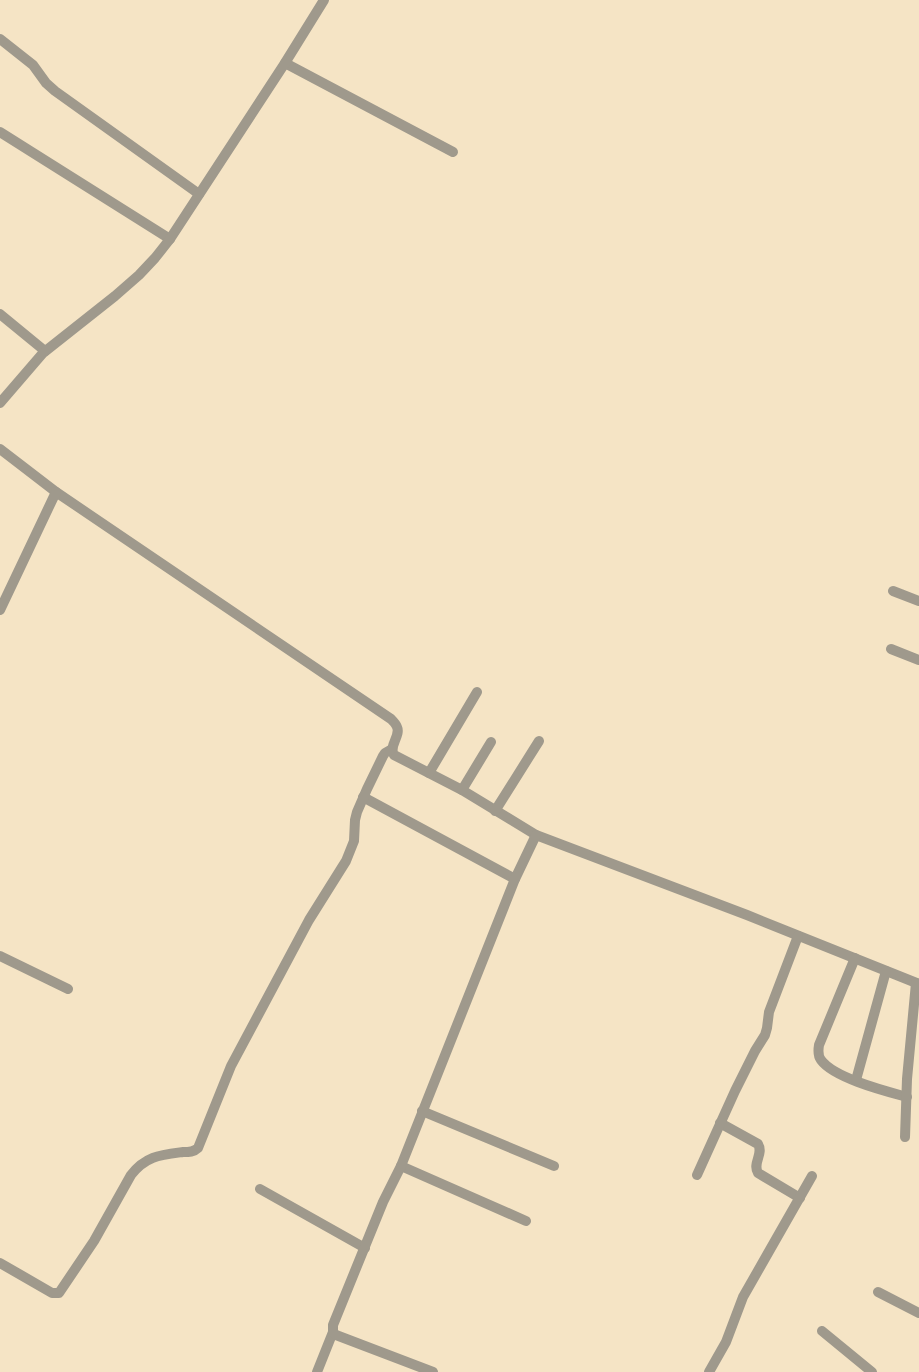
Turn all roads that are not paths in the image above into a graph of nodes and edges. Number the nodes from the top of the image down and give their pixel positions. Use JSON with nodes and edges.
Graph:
{"nodes":[{"id":1,"x":324,"y":0,"type":"edge"},
{"id":2,"x":0,"y":39,"type":"edge"},
{"id":3,"x":285,"y":63,"type":"junction"},
{"id":4,"x":0,"y":132,"type":"edge"},
{"id":5,"x":453,"y":152,"type":"dead end"},
{"id":6,"x":199,"y":194,"type":"junction"},
{"id":7,"x":170,"y":239,"type":"junction"},
{"id":8,"x":0,"y":314,"type":"edge"},
{"id":9,"x":45,"y":351,"type":"junction"},
{"id":10,"x":0,"y":403,"type":"edge"},
{"id":11,"x":0,"y":449,"type":"edge"},
{"id":12,"x":56,"y":492,"type":"junction"},
{"id":13,"x":893,"y":590,"type":"dead end"},
{"id":14,"x":919,"y":601,"type":"edge"},
{"id":15,"x":0,"y":610,"type":"edge"},
{"id":16,"x":891,"y":649,"type":"dead end"},
{"id":17,"x":919,"y":660,"type":"edge"},
{"id":18,"x":477,"y":692,"type":"dead end"},
{"id":19,"x":539,"y":741,"type":"dead end"},
{"id":20,"x":491,"y":742,"type":"dead end"},
{"id":21,"x":392,"y":749,"type":"junction"},
{"id":22,"x":429,"y":773,"type":"junction"},
{"id":23,"x":462,"y":790,"type":"junction"},
{"id":24,"x":363,"y":797,"type":"junction"},
{"id":25,"x":495,"y":811,"type":"junction"},
{"id":26,"x":536,"y":835,"type":"junction"},
{"id":27,"x":514,"y":879,"type":"junction"},
{"id":28,"x":798,"y":936,"type":"junction"},
{"id":29,"x":0,"y":956,"type":"edge"},
{"id":30,"x":855,"y":958,"type":"junction"},
{"id":31,"x":886,"y":971,"type":"junction"},
{"id":32,"x":917,"y":984,"type":"edge"},
{"id":33,"x":68,"y":989,"type":"dead end"},
{"id":34,"x":856,"y":1080,"type":"junction"},
{"id":35,"x":907,"y":1097,"type":"junction"},
{"id":36,"x":422,"y":1111,"type":"junction"},
{"id":37,"x":720,"y":1123,"type":"junction"},
{"id":38,"x":905,"y":1137,"type":"dead end"},
{"id":39,"x":401,"y":1166,"type":"junction"},
{"id":40,"x":554,"y":1166,"type":"dead end"},
{"id":41,"x":697,"y":1175,"type":"dead end"},
{"id":42,"x":812,"y":1176,"type":"dead end"},
{"id":43,"x":260,"y":1188,"type":"dead end"},
{"id":44,"x":800,"y":1198,"type":"junction"},
{"id":45,"x":526,"y":1221,"type":"dead end"},
{"id":46,"x":365,"y":1248,"type":"junction"},
{"id":47,"x":0,"y":1263,"type":"edge"},
{"id":48,"x":878,"y":1292,"type":"dead end"},
{"id":49,"x":919,"y":1313,"type":"edge"},
{"id":50,"x":822,"y":1331,"type":"dead end"},
{"id":51,"x":333,"y":1332,"type":"junction"},
{"id":52,"x":317,"y":1372,"type":"edge"},
{"id":53,"x":433,"y":1372,"type":"edge"},
{"id":54,"x":709,"y":1372,"type":"edge"},
{"id":55,"x":872,"y":1372,"type":"edge"}],
"edges":[{"from":1,"to":3,"type":"street"},
{"from":2,"to":6,"type":"street"},
{"from":3,"to":5,"type":"street"},
{"from":3,"to":6,"type":"street"},
{"from":4,"to":7,"type":"street"},
{"from":6,"to":7,"type":"street"},
{"from":7,"to":9,"type":"street"},
{"from":8,"to":9,"type":"street"},
{"from":9,"to":10,"type":"street"},
{"from":11,"to":12,"type":"street"},
{"from":12,"to":15,"type":"street"},
{"from":12,"to":21,"type":"street"},
{"from":13,"to":14,"type":"street"},
{"from":16,"to":17,"type":"street"},
{"from":18,"to":22,"type":"street"},
{"from":19,"to":25,"type":"street"},
{"from":20,"to":23,"type":"street"},
{"from":21,"to":22,"type":"street"},
{"from":21,"to":24,"type":"street"},
{"from":22,"to":23,"type":"street"},
{"from":23,"to":25,"type":"street"},
{"from":24,"to":27,"type":"street"},
{"from":24,"to":47,"type":"street"},
{"from":25,"to":26,"type":"street"},
{"from":26,"to":27,"type":"street"},
{"from":26,"to":28,"type":"street"},
{"from":27,"to":36,"type":"street"},
{"from":28,"to":30,"type":"street"},
{"from":28,"to":37,"type":"street"},
{"from":29,"to":33,"type":"street"},
{"from":30,"to":31,"type":"street"},
{"from":30,"to":34,"type":"street"},
{"from":31,"to":32,"type":"street"},
{"from":31,"to":34,"type":"street"},
{"from":32,"to":35,"type":"street"},
{"from":34,"to":35,"type":"street"},
{"from":35,"to":38,"type":"street"},
{"from":36,"to":39,"type":"street"},
{"from":36,"to":40,"type":"street"},
{"from":37,"to":41,"type":"street"},
{"from":37,"to":44,"type":"street"},
{"from":39,"to":45,"type":"street"},
{"from":39,"to":46,"type":"street"},
{"from":42,"to":44,"type":"street"},
{"from":43,"to":46,"type":"street"},
{"from":44,"to":54,"type":"street"},
{"from":46,"to":51,"type":"street"},
{"from":48,"to":49,"type":"street"},
{"from":50,"to":55,"type":"street"},
{"from":51,"to":52,"type":"street"},
{"from":51,"to":53,"type":"street"}]}
